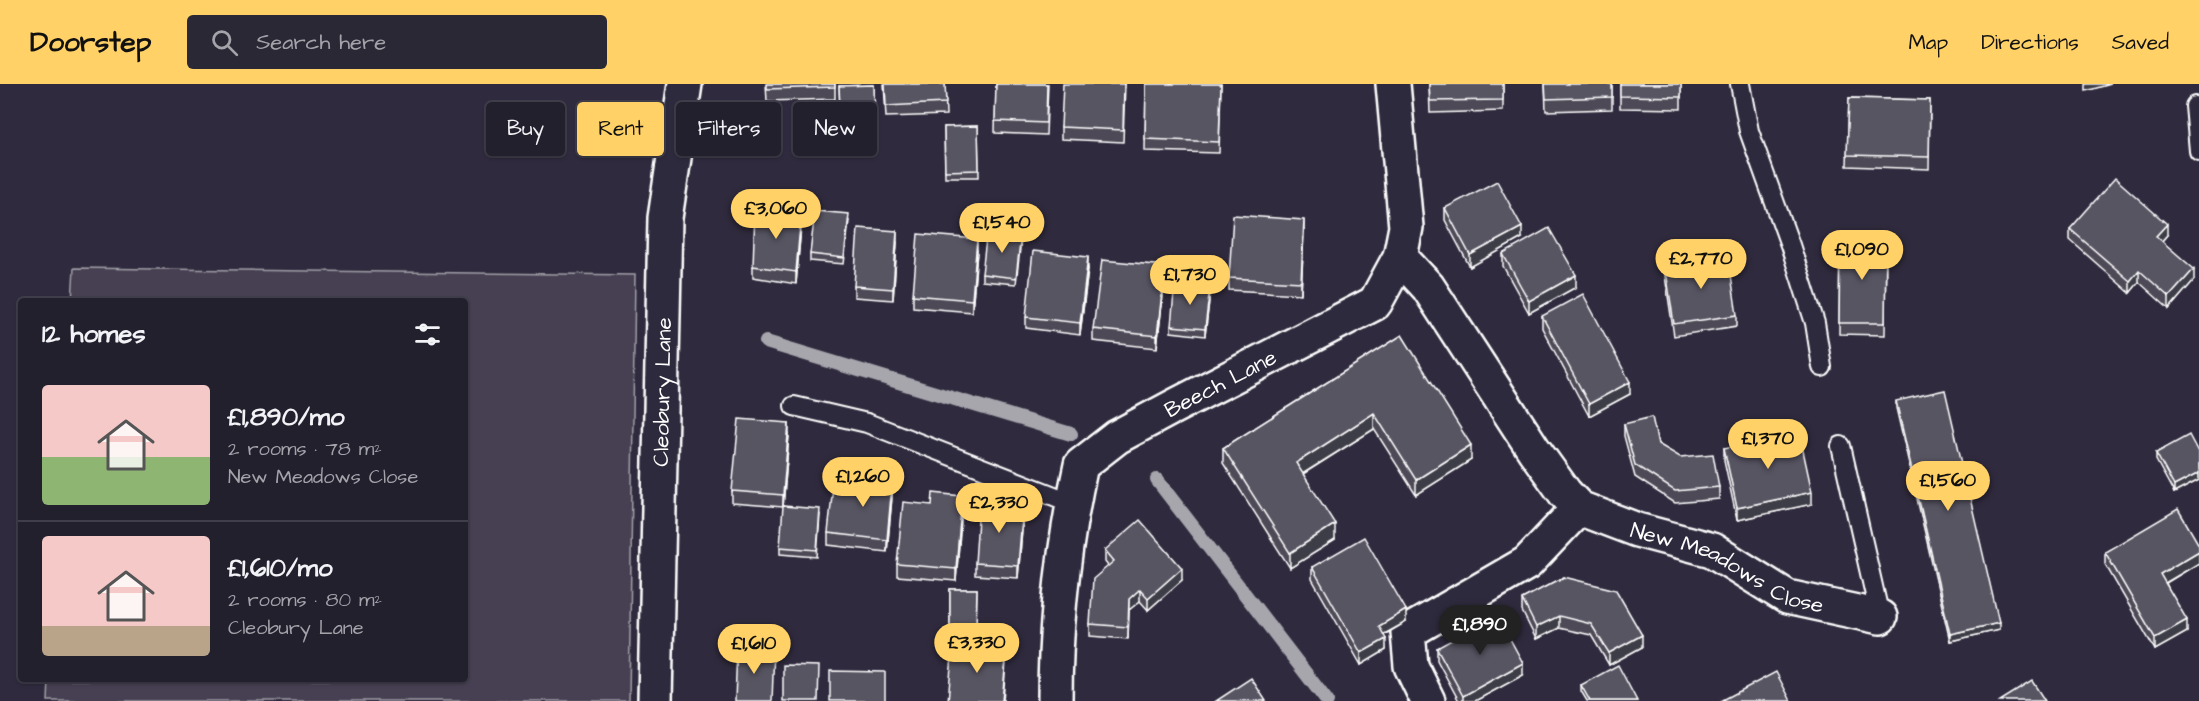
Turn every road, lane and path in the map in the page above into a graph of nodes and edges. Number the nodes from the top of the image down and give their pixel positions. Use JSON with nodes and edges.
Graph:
{"nodes":[{"id":1,"x":685,"y":84,"type":"edge"},
{"id":2,"x":1393,"y":84,"type":"edge"},
{"id":3,"x":1740,"y":84,"type":"edge"},
{"id":4,"x":2195,"y":106,"type":"dead end"},
{"id":5,"x":2199,"y":151,"type":"edge"},
{"id":6,"x":1400,"y":258,"type":"junction"},
{"id":7,"x":1822,"y":368,"type":"dead end"},
{"id":8,"x":794,"y":406,"type":"dead end"},
{"id":9,"x":1841,"y":446,"type":"dead end"},
{"id":10,"x":1072,"y":503,"type":"junction"},
{"id":11,"x":1579,"y":507,"type":"junction"},
{"id":12,"x":1880,"y":617,"type":"joint"},
{"id":13,"x":655,"y":701,"type":"edge"},
{"id":14,"x":1055,"y":701,"type":"edge"},
{"id":15,"x":1428,"y":701,"type":"edge"}],
"edges":[{"from":1,"to":13,"type":"street","name":"Cleobury Lane"},
{"from":2,"to":6,"type":"street","name":"Beech Lane"},
{"from":3,"to":7,"type":"lane"},
{"from":4,"to":5,"type":"lane"},
{"from":6,"to":10,"type":"street","name":"Beech Lane"},
{"from":6,"to":11,"type":"street","name":"New Meadows Close"},
{"from":8,"to":10,"type":"lane"},
{"from":9,"to":12,"type":"lane"},
{"from":10,"to":14,"type":"street","name":"Beech Lane"},
{"from":11,"to":12,"type":"street","name":"New Meadows Close"},
{"from":11,"to":15,"type":"street"}]}
